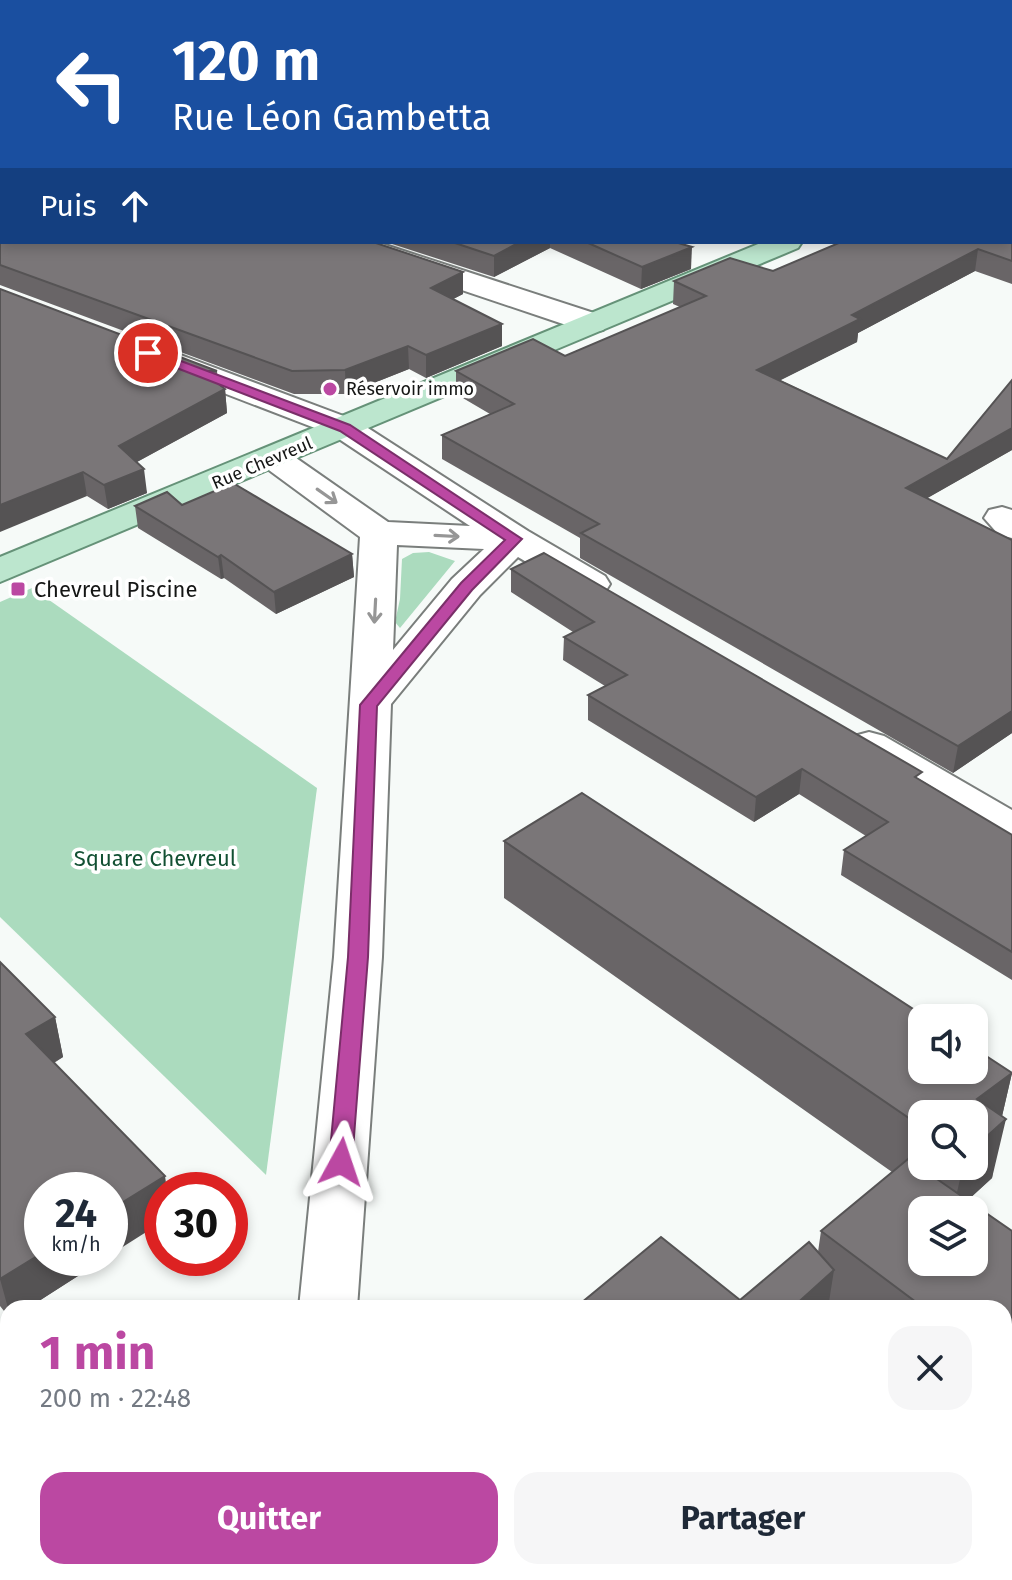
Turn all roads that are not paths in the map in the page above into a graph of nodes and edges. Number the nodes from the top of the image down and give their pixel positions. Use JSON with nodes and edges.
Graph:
{"nodes":[{"id":1,"x":353,"y":244,"type":"edge"},
{"id":2,"x":783,"y":244,"type":"edge"},
{"id":3,"x":592,"y":323,"type":"junction"},
{"id":4,"x":133,"y":347,"type":"edge"},
{"id":5,"x":345,"y":428,"type":"junction"},
{"id":6,"x":274,"y":458,"type":"junction"},
{"id":7,"x":379,"y":533,"type":"junction"},
{"id":8,"x":515,"y":539,"type":"junction"},
{"id":9,"x":0,"y":571,"type":"edge"},
{"id":10,"x":625,"y":604,"type":"edge"},
{"id":11,"x":369,"y":705,"type":"junction"},
{"id":12,"x":832,"y":724,"type":"edge"},
{"id":13,"x":1012,"y":829,"type":"edge"},
{"id":14,"x":329,"y":1300,"type":"edge"}],
"edges":[{"from":1,"to":3,"type":"street"},
{"from":2,"to":3,"type":"main road","name":"Rue Chevreul"},
{"from":3,"to":5,"type":"main road","name":"Rue Chevreul"},
{"from":4,"to":5,"type":"street"},
{"from":5,"to":6,"type":"main road","name":"Rue Chevreul"},
{"from":5,"to":8,"type":"street"},
{"from":6,"to":7,"type":"street","one_way":true},
{"from":6,"to":9,"type":"main road","name":"Rue Chevreul"},
{"from":7,"to":8,"type":"street","one_way":true},
{"from":7,"to":11,"type":"street","one_way":true},
{"from":8,"to":10,"type":"street"},
{"from":8,"to":11,"type":"street"},
{"from":11,"to":14,"type":"street"},
{"from":12,"to":13,"type":"street"}]}
